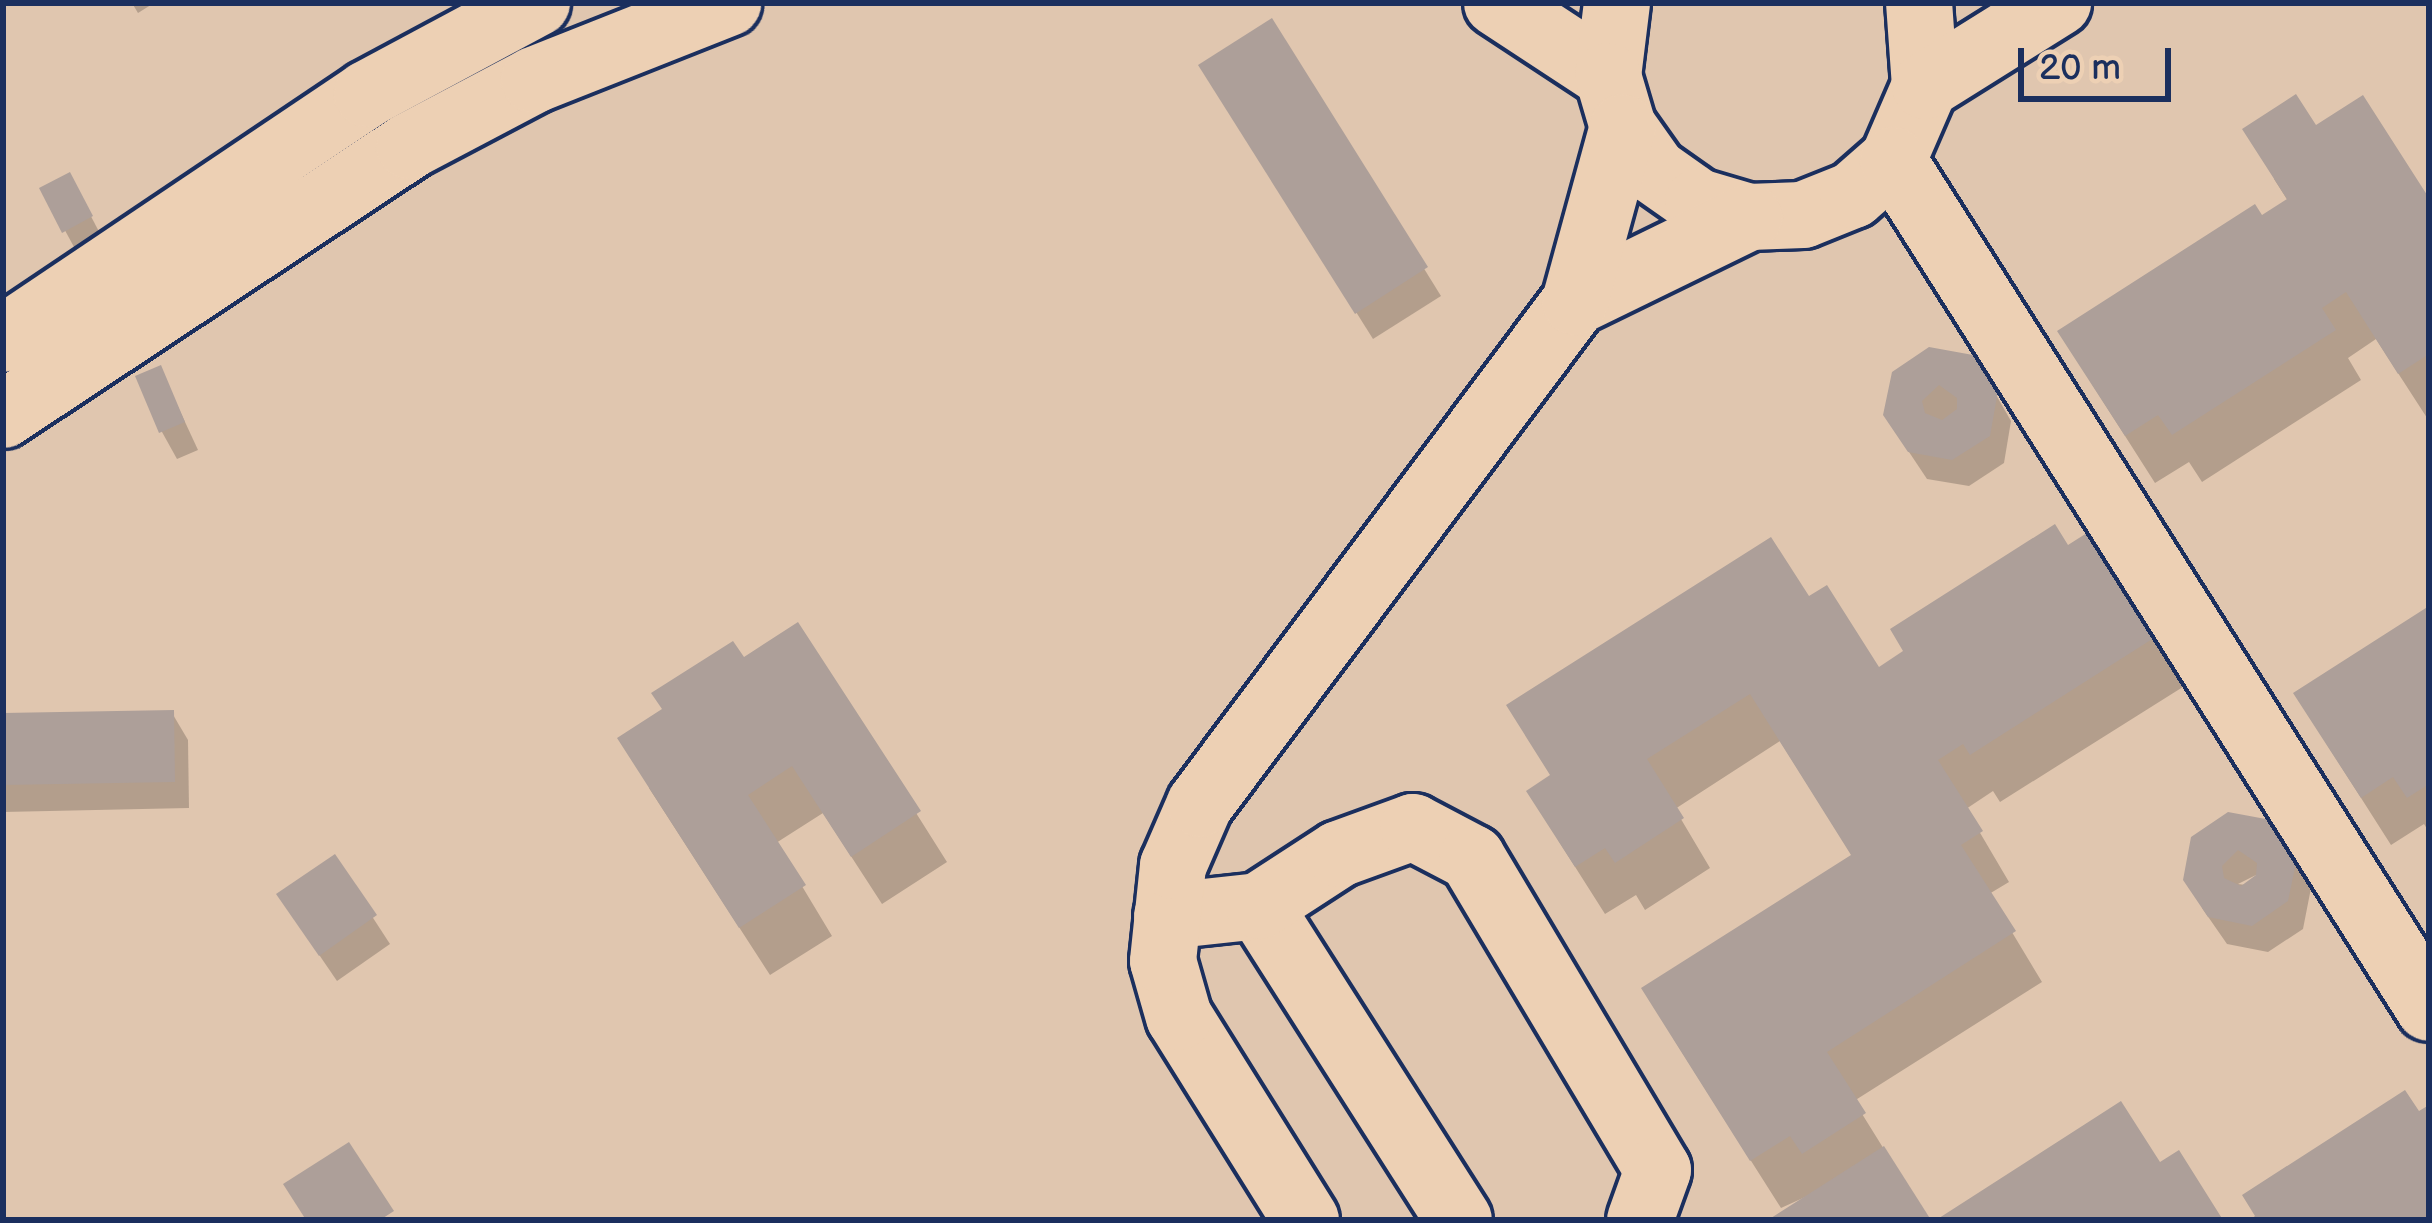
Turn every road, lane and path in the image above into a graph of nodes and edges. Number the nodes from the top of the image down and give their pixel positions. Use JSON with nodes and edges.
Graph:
{"nodes":[{"id":1,"x":537,"y":3,"type":"edge"},
{"id":2,"x":728,"y":3,"type":"edge"},
{"id":3,"x":1497,"y":3,"type":"edge"},
{"id":4,"x":1617,"y":3,"type":"edge"},
{"id":5,"x":1919,"y":3,"type":"edge"},
{"id":6,"x":2058,"y":3,"type":"edge"},
{"id":7,"x":1925,"y":86,"type":"junction"},
{"id":8,"x":1615,"y":101,"type":"junction"},
{"id":9,"x":1893,"y":160,"type":"junction"},
{"id":10,"x":1749,"y":217,"type":"junction"},
{"id":11,"x":1575,"y":302,"type":"junction"},
{"id":12,"x":3,"y":339,"type":"edge"},
{"id":13,"x":3,"y":415,"type":"edge"},
{"id":14,"x":1259,"y":906,"type":"junction"},
{"id":15,"x":1167,"y":916,"type":"junction"},
{"id":16,"x":2429,"y":1008,"type":"edge"},
{"id":17,"x":1306,"y":1220,"type":"edge"},
{"id":18,"x":1459,"y":1220,"type":"edge"},
{"id":19,"x":1640,"y":1220,"type":"edge"}],
"edges":[{"from":1,"to":12,"type":"street"},
{"from":2,"to":13,"type":"street"},
{"from":3,"to":8,"type":"street"},
{"from":4,"to":8,"type":"street"},
{"from":5,"to":7,"type":"street"},
{"from":6,"to":7,"type":"street"},
{"from":7,"to":9,"type":"street"},
{"from":8,"to":10,"type":"street"},
{"from":8,"to":11,"type":"street"},
{"from":9,"to":10,"type":"street"},
{"from":9,"to":16,"type":"street"},
{"from":10,"to":11,"type":"street"},
{"from":11,"to":15,"type":"street"},
{"from":14,"to":15,"type":"street"},
{"from":14,"to":18,"type":"street"},
{"from":14,"to":19,"type":"street"},
{"from":15,"to":17,"type":"street"}]}
